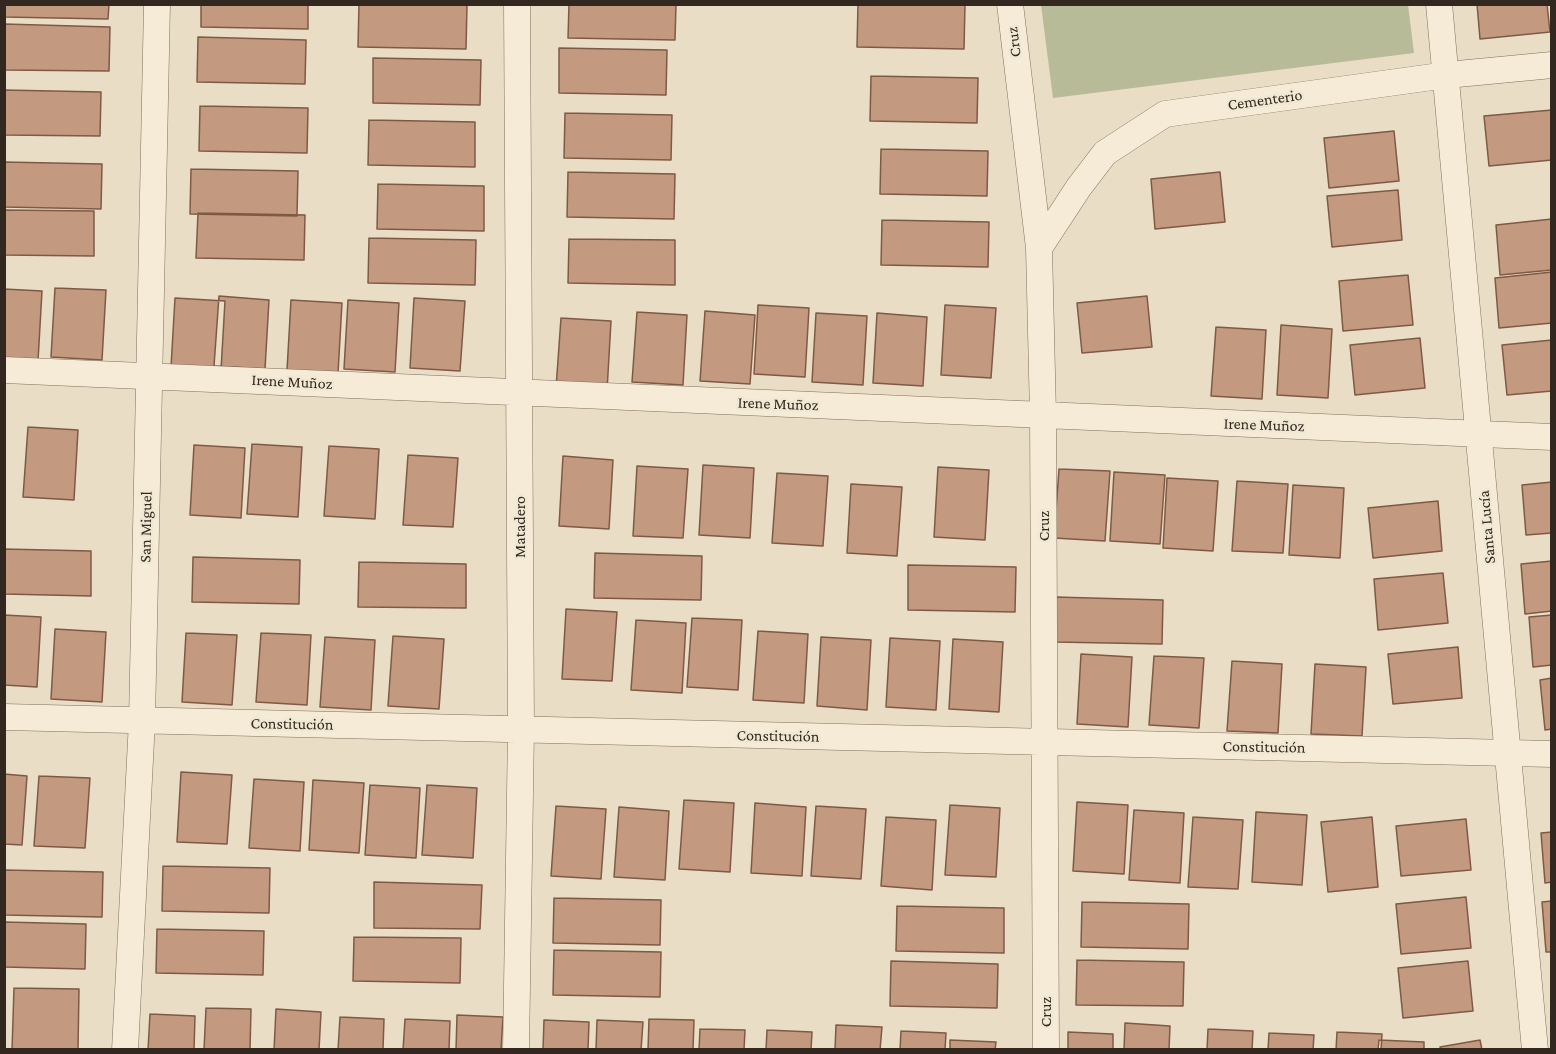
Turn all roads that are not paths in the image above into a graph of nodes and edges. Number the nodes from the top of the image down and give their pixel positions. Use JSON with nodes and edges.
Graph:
{"nodes":[{"id":1,"x":157,"y":4,"type":"edge"},
{"id":2,"x":517,"y":4,"type":"edge"},
{"id":3,"x":1010,"y":4,"type":"edge"},
{"id":4,"x":1439,"y":4,"type":"edge"},
{"id":5,"x":1551,"y":65,"type":"edge"},
{"id":6,"x":1447,"y":75,"type":"junction"},
{"id":7,"x":1039,"y":248,"type":"junction"},
{"id":8,"x":4,"y":370,"type":"edge"},
{"id":9,"x":149,"y":376,"type":"junction"},
{"id":10,"x":519,"y":392,"type":"junction"},
{"id":11,"x":1043,"y":415,"type":"junction"},
{"id":12,"x":1478,"y":434,"type":"junction"},
{"id":13,"x":1551,"y":437,"type":"edge"},
{"id":14,"x":4,"y":717,"type":"edge"},
{"id":15,"x":142,"y":721,"type":"junction"},
{"id":16,"x":521,"y":729,"type":"junction"},
{"id":17,"x":1045,"y":742,"type":"junction"},
{"id":18,"x":1508,"y":753,"type":"junction"},
{"id":19,"x":1551,"y":754,"type":"edge"},
{"id":20,"x":126,"y":1050,"type":"edge"},
{"id":21,"x":516,"y":1050,"type":"edge"},
{"id":22,"x":1046,"y":1050,"type":"edge"},
{"id":23,"x":1535,"y":1050,"type":"edge"}],
"edges":[{"from":1,"to":9,"type":"street","name":"San Miguel"},
{"from":2,"to":10,"type":"street","name":"Matadero"},
{"from":3,"to":7,"type":"street","name":"Cruz"},
{"from":4,"to":6,"type":"street","name":"Santa Lucía"},
{"from":5,"to":6,"type":"street","name":"Cementerio"},
{"from":6,"to":7,"type":"street","name":"Cementerio"},
{"from":6,"to":12,"type":"street","name":"Santa Lucía"},
{"from":7,"to":11,"type":"street","name":"Cruz"},
{"from":8,"to":9,"type":"street","name":"Irene Muñoz"},
{"from":9,"to":10,"type":"street","name":"Irene Muñoz"},
{"from":9,"to":15,"type":"street","name":"San Miguel"},
{"from":10,"to":11,"type":"street","name":"Irene Muñoz"},
{"from":10,"to":16,"type":"street","name":"Matadero"},
{"from":11,"to":12,"type":"street","name":"Irene Muñoz"},
{"from":11,"to":17,"type":"street","name":"Cruz"},
{"from":12,"to":13,"type":"street","name":"Irene Muñoz"},
{"from":12,"to":18,"type":"street","name":"Santa Lucía"},
{"from":14,"to":15,"type":"street","name":"Constitución"},
{"from":15,"to":16,"type":"street","name":"Constitución"},
{"from":15,"to":20,"type":"street","name":"San Miguel"},
{"from":16,"to":17,"type":"street","name":"Constitución"},
{"from":16,"to":21,"type":"street","name":"Matadero"},
{"from":17,"to":18,"type":"street","name":"Constitución"},
{"from":17,"to":22,"type":"street","name":"Cruz"},
{"from":18,"to":19,"type":"street","name":"Constitución"},
{"from":18,"to":23,"type":"street","name":"Santa Lucía"}]}
